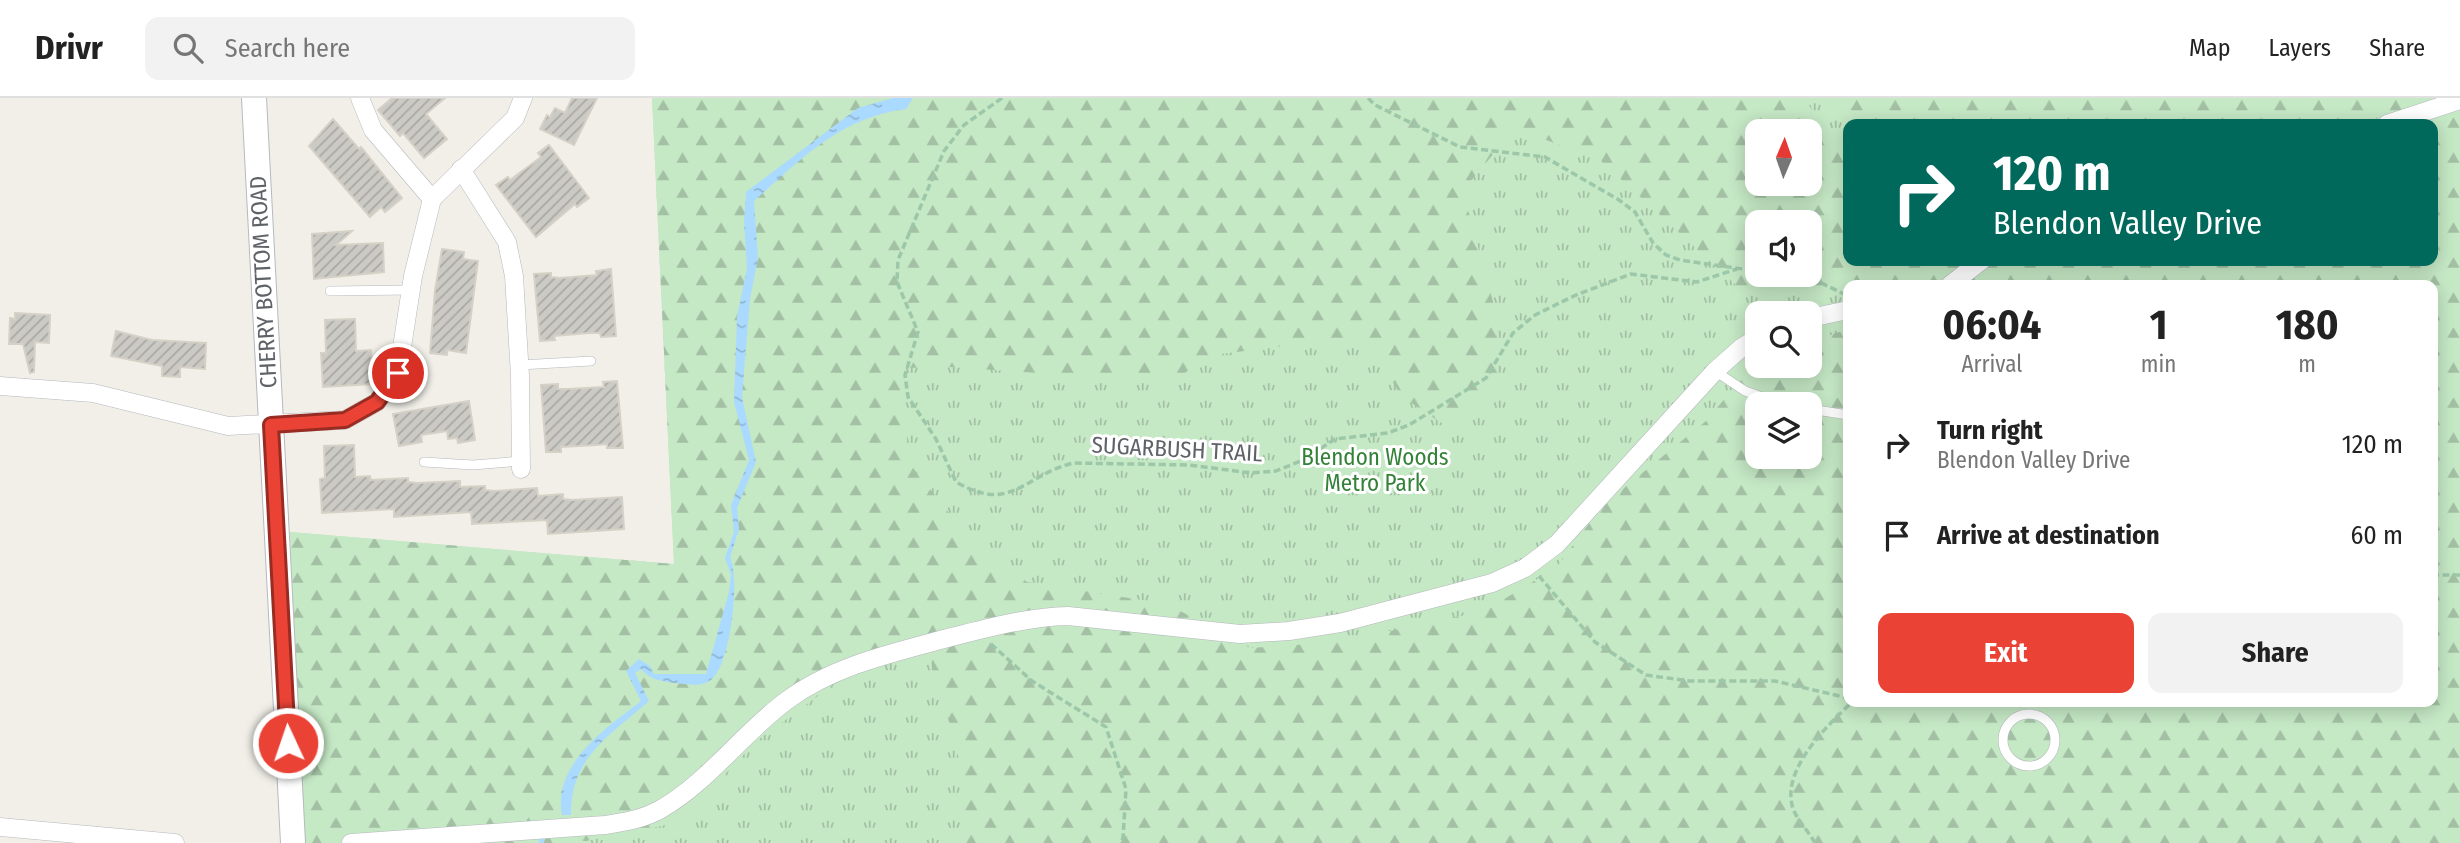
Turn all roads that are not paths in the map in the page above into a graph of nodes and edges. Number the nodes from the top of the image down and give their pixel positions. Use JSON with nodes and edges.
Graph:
{"nodes":[{"id":1,"x":254,"y":98,"type":"edge"},
{"id":2,"x":360,"y":98,"type":"edge"},
{"id":3,"x":523,"y":98,"type":"edge"},
{"id":4,"x":2460,"y":100,"type":"edge"},
{"id":5,"x":2402,"y":119,"type":"edge"},
{"id":6,"x":461,"y":169,"type":"junction"},
{"id":7,"x":432,"y":199,"type":"junction"},
{"id":8,"x":1975,"y":266,"type":"edge"},
{"id":9,"x":1956,"y":280,"type":"edge"},
{"id":10,"x":411,"y":290,"type":"junction"},
{"id":11,"x":330,"y":291,"type":"dead end"},
{"id":12,"x":1843,"y":311,"type":"edge"},
{"id":13,"x":1822,"y":315,"type":"edge"},
{"id":14,"x":1745,"y":346,"type":"edge"},
{"id":15,"x":591,"y":361,"type":"dead end"},
{"id":16,"x":520,"y":365,"type":"junction"},
{"id":17,"x":1715,"y":372,"type":"junction"},
{"id":18,"x":0,"y":386,"type":"edge"},
{"id":19,"x":1748,"y":392,"type":"edge"},
{"id":20,"x":1822,"y":411,"type":"edge"},
{"id":21,"x":1843,"y":414,"type":"edge"},
{"id":22,"x":271,"y":425,"type":"junction"},
{"id":23,"x":424,"y":462,"type":"dead end"},
{"id":24,"x":521,"y":465,"type":"joint"},
{"id":25,"x":2030,"y":707,"type":"edge"},
{"id":26,"x":2030,"y":714,"type":"junction"},
{"id":27,"x":0,"y":827,"type":"edge"},
{"id":28,"x":121,"y":840,"type":"edge"},
{"id":29,"x":175,"y":843,"type":"edge"},
{"id":30,"x":293,"y":843,"type":"edge"},
{"id":31,"x":351,"y":843,"type":"edge"}],
"edges":[{"from":1,"to":22,"type":"main road","name":"CHERRY BOTTOM ROAD"},
{"from":2,"to":7,"type":"street"},
{"from":3,"to":6,"type":"street"},
{"from":4,"to":5,"type":"street"},
{"from":6,"to":7,"type":"street"},
{"from":6,"to":16,"type":"street"},
{"from":7,"to":10,"type":"street"},
{"from":8,"to":9,"type":"street"},
{"from":10,"to":11,"type":"lane"},
{"from":10,"to":22,"type":"street"},
{"from":12,"to":13,"type":"street"},
{"from":14,"to":17,"type":"street"},
{"from":15,"to":16,"type":"lane"},
{"from":16,"to":24,"type":"street"},
{"from":17,"to":19,"type":"lane"},
{"from":17,"to":31,"type":"street"},
{"from":18,"to":22,"type":"street"},
{"from":20,"to":21,"type":"lane"},
{"from":22,"to":30,"type":"main road","name":"CHERRY BOTTOM ROAD"},
{"from":23,"to":24,"type":"lane"},
{"from":25,"to":26,"type":"lane"},
{"from":26,"to":26,"type":"lane"},
{"from":27,"to":28,"type":"street"},
{"from":28,"to":29,"type":"street"}]}
